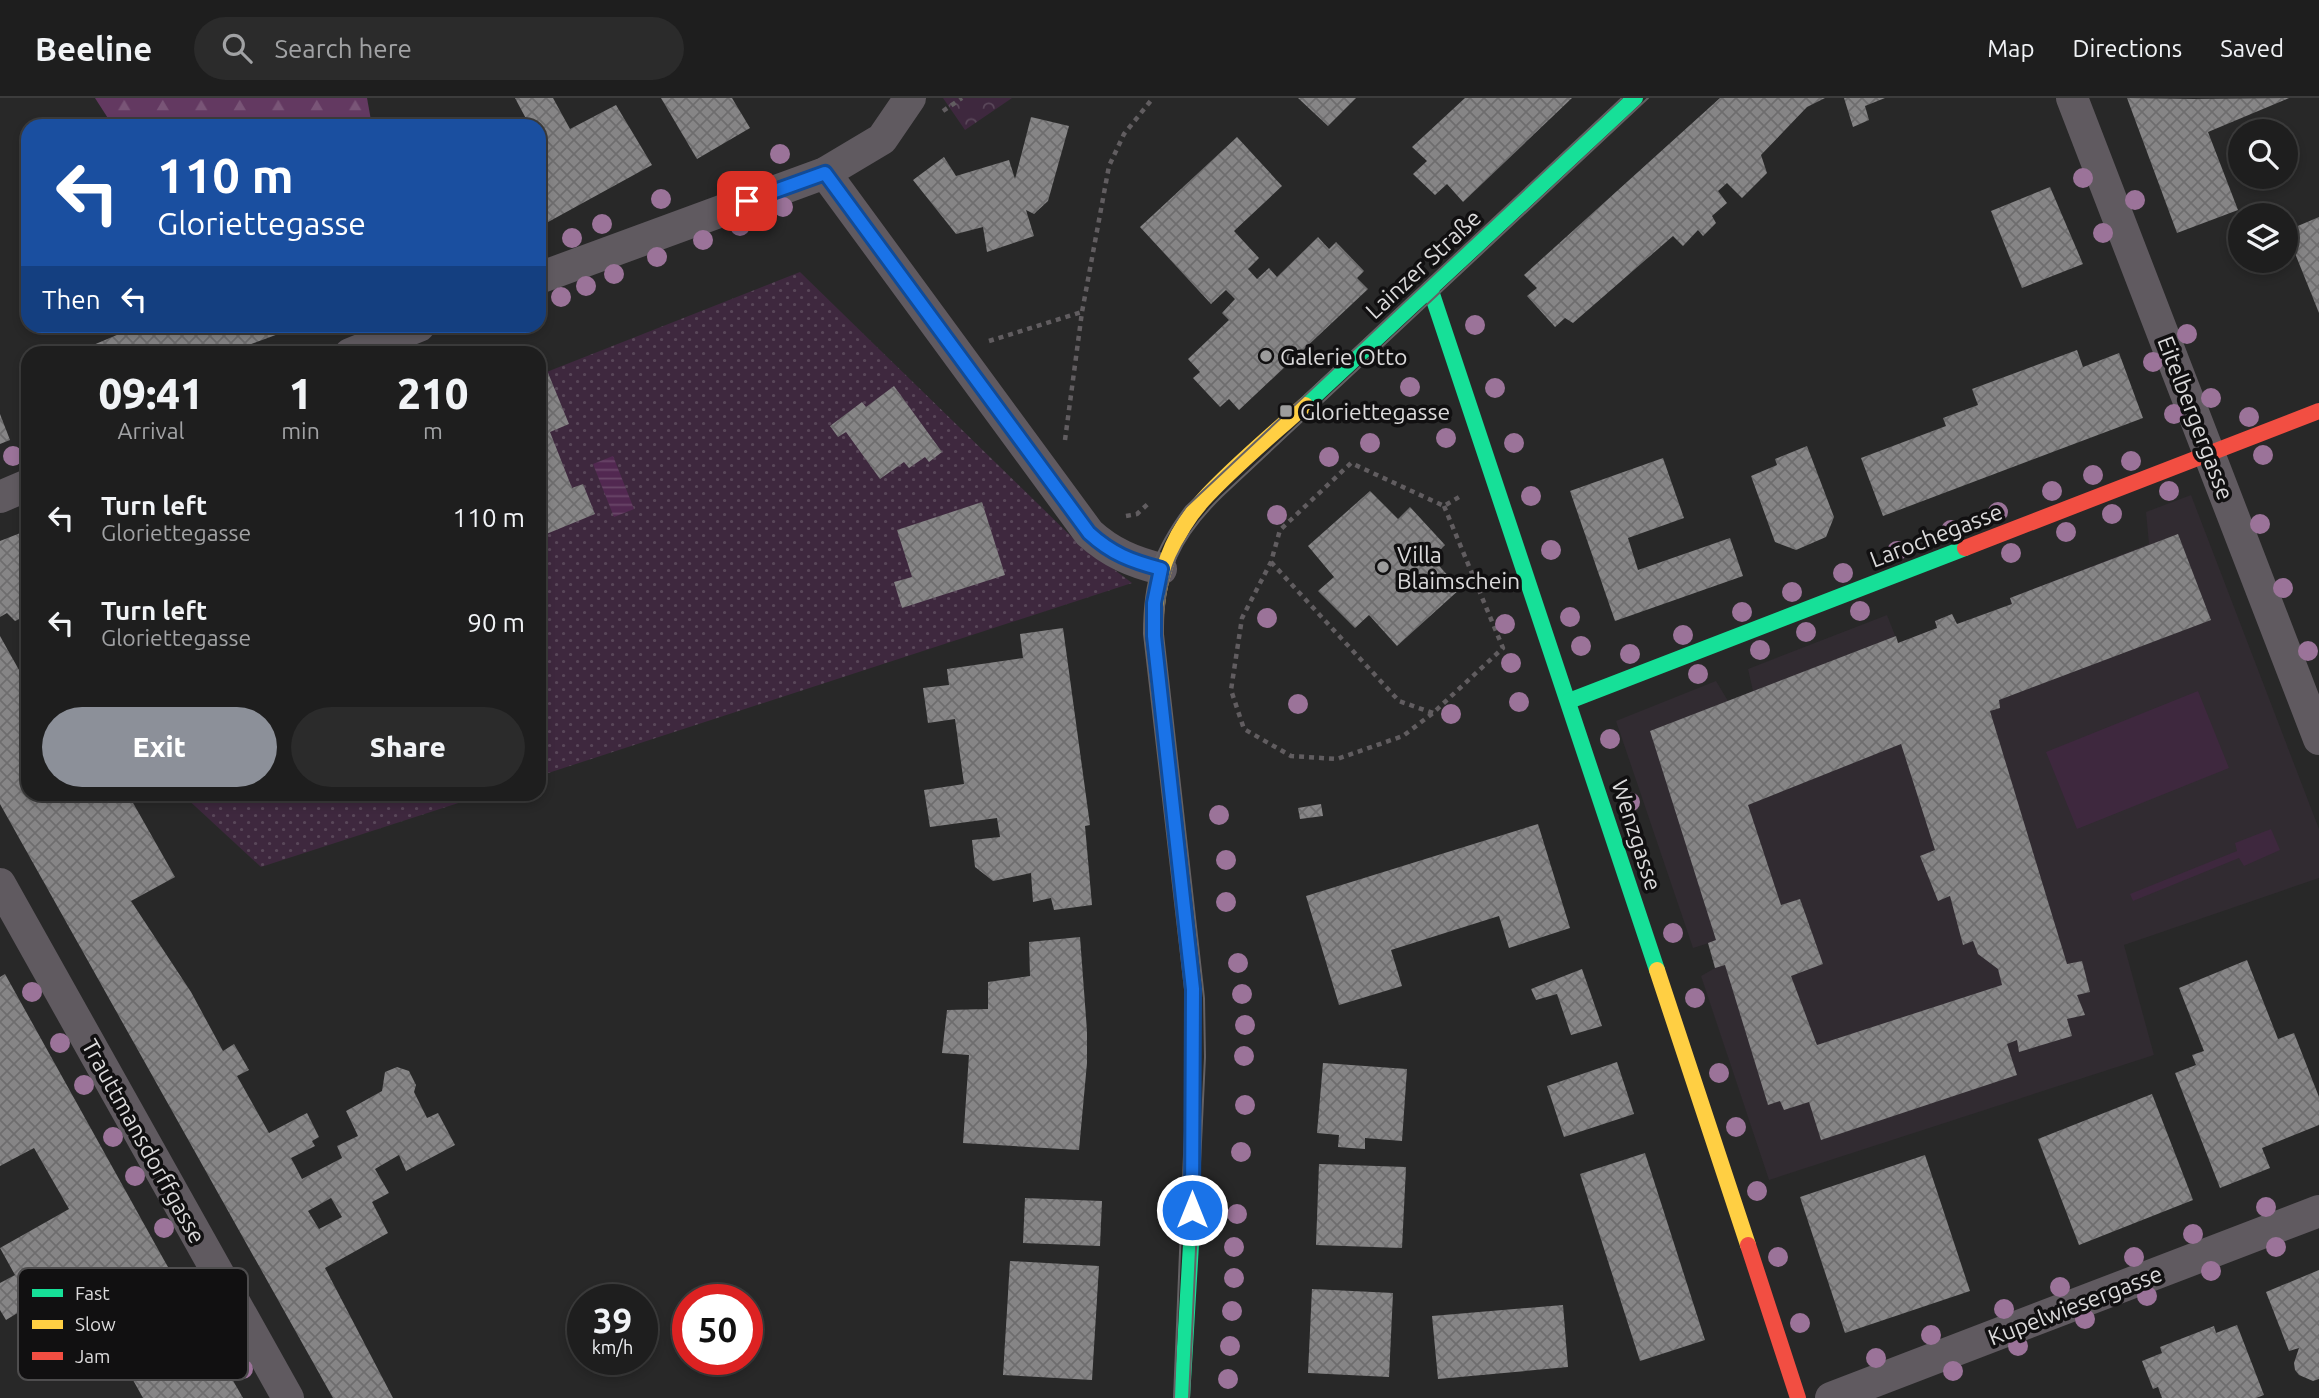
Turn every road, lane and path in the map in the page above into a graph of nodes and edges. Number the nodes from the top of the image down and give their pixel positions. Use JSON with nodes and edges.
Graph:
{"nodes":[{"id":1,"x":910,"y":98,"type":"edge"},
{"id":2,"x":1153,"y":98,"type":"edge"},
{"id":3,"x":1635,"y":98,"type":"edge"},
{"id":4,"x":2072,"y":98,"type":"edge"},
{"id":5,"x":825,"y":173,"type":"junction"},
{"id":6,"x":546,"y":275,"type":"edge"},
{"id":7,"x":1430,"y":288,"type":"junction"},
{"id":8,"x":1082,"y":312,"type":"junction"},
{"id":9,"x":402,"y":333,"type":"edge"},
{"id":10,"x":370,"y":346,"type":"edge"},
{"id":11,"x":954,"y":352,"type":"junction"},
{"id":12,"x":2319,"y":411,"type":"edge"},
{"id":13,"x":2210,"y":453,"type":"junction"},
{"id":14,"x":1494,"y":479,"type":"junction"},
{"id":15,"x":21,"y":488,"type":"edge"},
{"id":16,"x":1058,"y":493,"type":"junction"},
{"id":17,"x":0,"y":497,"type":"edge"},
{"id":18,"x":1444,"y":506,"type":"junction"},
{"id":19,"x":1271,"y":562,"type":"junction"},
{"id":20,"x":1161,"y":569,"type":"junction"},
{"id":21,"x":1569,"y":701,"type":"junction"},
{"id":22,"x":1433,"y":713,"type":"junction"},
{"id":23,"x":2319,"y":739,"type":"edge"},
{"id":24,"x":0,"y":884,"type":"edge"},
{"id":25,"x":2319,"y":1212,"type":"edge"},
{"id":26,"x":215,"y":1268,"type":"edge"},
{"id":27,"x":248,"y":1327,"type":"edge"},
{"id":28,"x":288,"y":1398,"type":"edge"},
{"id":29,"x":1182,"y":1398,"type":"edge"},
{"id":30,"x":1798,"y":1398,"type":"edge"},
{"id":31,"x":1831,"y":1398,"type":"edge"}],
"edges":[{"from":1,"to":5,"type":"street"},
{"from":2,"to":8,"type":"path"},
{"from":3,"to":7,"type":"street","name":"Lainzer Straße"},
{"from":4,"to":13,"type":"street","name":"Eitelbergergasse"},
{"from":5,"to":6,"type":"street"},
{"from":5,"to":11,"type":"street"},
{"from":7,"to":14,"type":"street","name":"Wenzgasse"},
{"from":7,"to":20,"type":"street","name":"Lainzer Straße"},
{"from":8,"to":11,"type":"path"},
{"from":8,"to":16,"type":"path"},
{"from":9,"to":10,"type":"street"},
{"from":11,"to":16,"type":"street"},
{"from":12,"to":13,"type":"street","name":"Larochegasse"},
{"from":13,"to":21,"type":"street","name":"Larochegasse"},
{"from":13,"to":23,"type":"street","name":"Eitelbergergasse"},
{"from":14,"to":18,"type":"path"},
{"from":14,"to":21,"type":"street","name":"Wenzgasse"},
{"from":15,"to":17,"type":"street"},
{"from":16,"to":20,"type":"street"},
{"from":18,"to":19,"type":"path"},
{"from":18,"to":22,"type":"path"},
{"from":19,"to":22,"type":"path"},
{"from":19,"to":22,"type":"path"},
{"from":20,"to":29,"type":"street","name":"Lainzer Straße"},
{"from":21,"to":30,"type":"street","name":"Wenzgasse"},
{"from":24,"to":26,"type":"street","name":"Trauttmansdorffgasse"},
{"from":25,"to":31,"type":"street","name":"Kupelwiesergasse"},
{"from":27,"to":28,"type":"street","name":"Trauttmansdorffgasse"}]}
